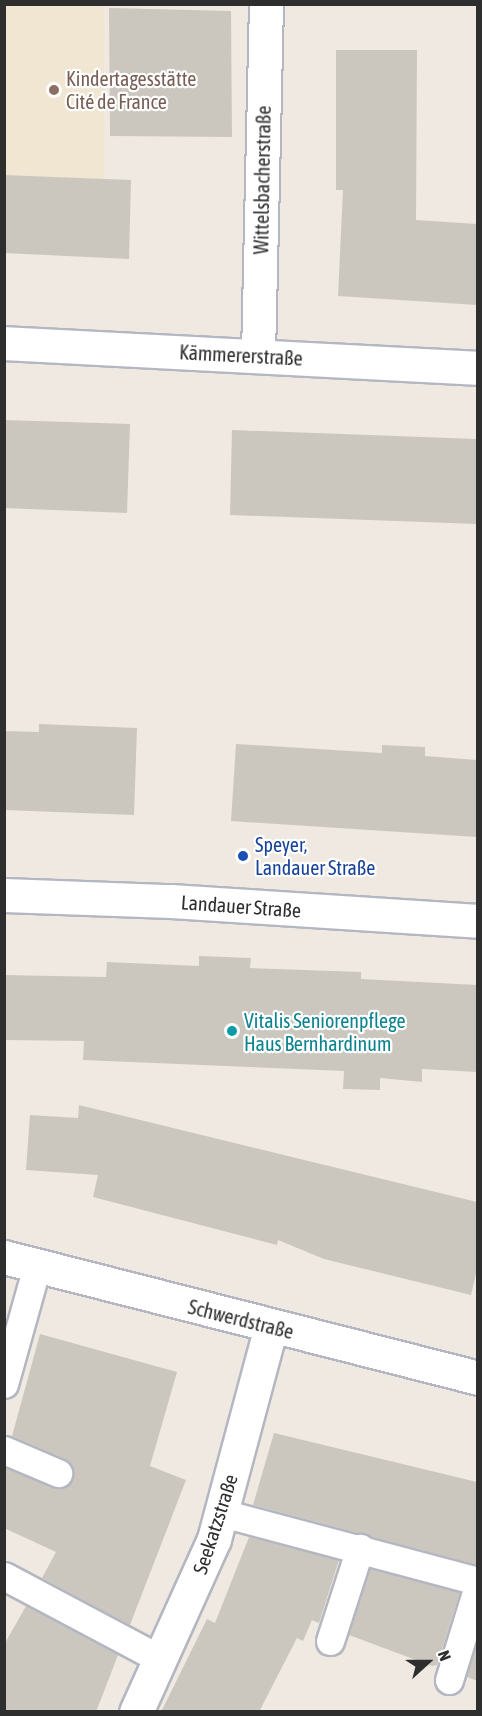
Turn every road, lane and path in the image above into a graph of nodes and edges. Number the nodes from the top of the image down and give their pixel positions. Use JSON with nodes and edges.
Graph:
{"nodes":[{"id":1,"x":266,"y":4,"type":"edge"},
{"id":2,"x":4,"y":343,"type":"edge"},
{"id":3,"x":258,"y":355,"type":"junction"},
{"id":4,"x":477,"y":368,"type":"edge"},
{"id":5,"x":4,"y":896,"type":"edge"},
{"id":6,"x":477,"y":921,"type":"edge"},
{"id":7,"x":4,"y":1257,"type":"edge"},
{"id":8,"x":37,"y":1266,"type":"junction"},
{"id":9,"x":272,"y":1328,"type":"junction"},
{"id":10,"x":477,"y":1378,"type":"edge"},
{"id":11,"x":4,"y":1384,"type":"edge"},
{"id":12,"x":4,"y":1450,"type":"edge"},
{"id":13,"x":58,"y":1473,"type":"dead end"},
{"id":14,"x":222,"y":1513,"type":"junction"},
{"id":15,"x":360,"y":1548,"type":"junction"},
{"id":16,"x":4,"y":1576,"type":"edge"},
{"id":17,"x":477,"y":1581,"type":"edge"},
{"id":18,"x":477,"y":1586,"type":"edge"},
{"id":19,"x":330,"y":1641,"type":"dead end"},
{"id":20,"x":162,"y":1660,"type":"junction"},
{"id":21,"x":449,"y":1680,"type":"dead end"},
{"id":22,"x":136,"y":1712,"type":"edge"}],
"edges":[{"from":1,"to":3,"type":"street","name":"Wittelsbacherstraße"},
{"from":2,"to":3,"type":"street","name":"Kämmererstraße"},
{"from":3,"to":4,"type":"street","name":"Kämmererstraße"},
{"from":5,"to":6,"type":"street","name":"Landauer Straße"},
{"from":7,"to":8,"type":"street","name":"Schwerdstraße"},
{"from":8,"to":9,"type":"street","name":"Schwerdstraße"},
{"from":8,"to":11,"type":"lane"},
{"from":9,"to":10,"type":"street","name":"Schwerdstraße"},
{"from":9,"to":14,"type":"street","name":"Seekatzstraße"},
{"from":12,"to":13,"type":"lane"},
{"from":14,"to":15,"type":"lane"},
{"from":14,"to":20,"type":"street","name":"Seekatzstraße"},
{"from":15,"to":17,"type":"lane"},
{"from":15,"to":19,"type":"lane"},
{"from":16,"to":20,"type":"lane"},
{"from":18,"to":21,"type":"lane"},
{"from":20,"to":22,"type":"street","name":"Seekatzstraße"}]}
